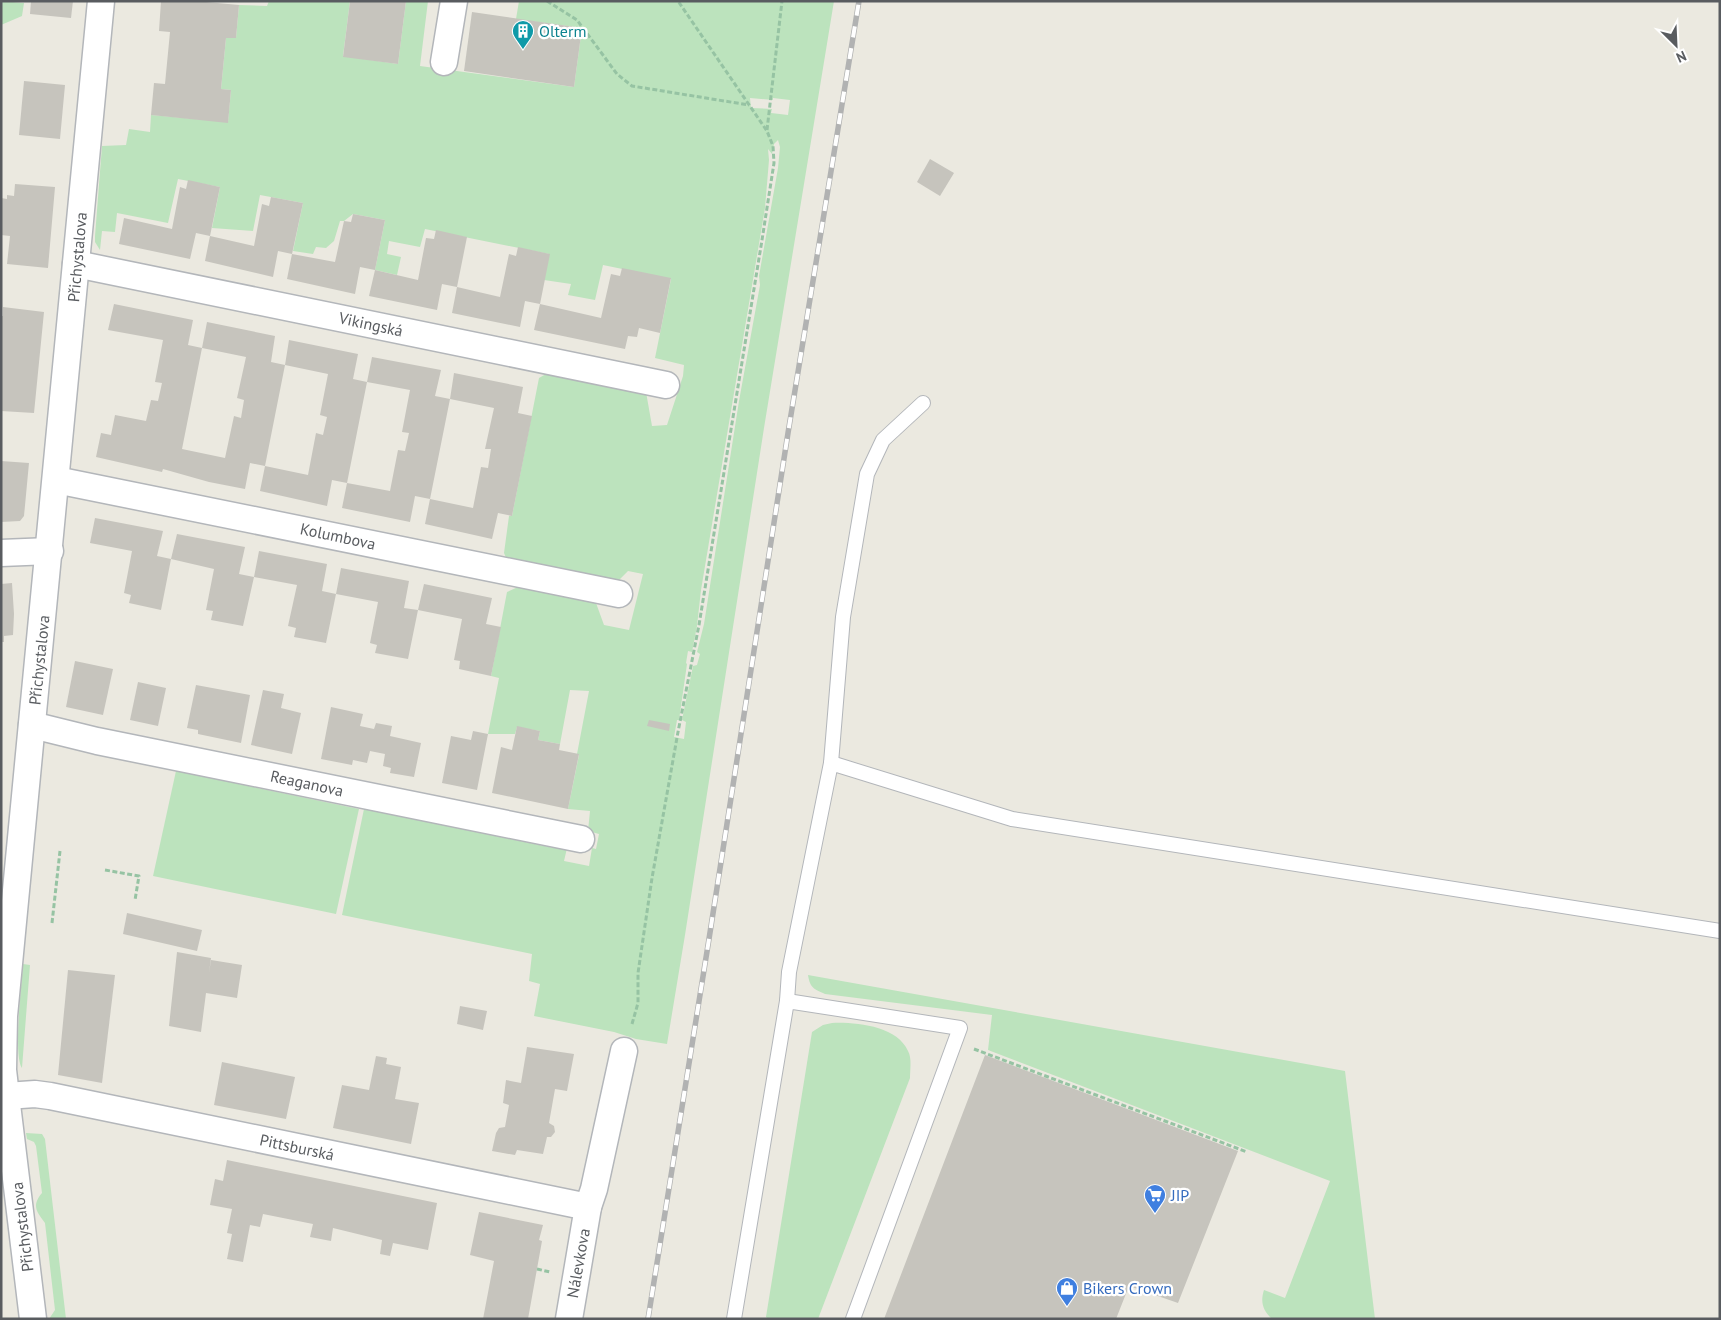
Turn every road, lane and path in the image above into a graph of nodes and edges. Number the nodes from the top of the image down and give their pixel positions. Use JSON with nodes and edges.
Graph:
{"nodes":[{"id":1,"x":101,"y":1,"type":"edge"},
{"id":2,"x":454,"y":1,"type":"edge"},
{"id":3,"x":547,"y":1,"type":"edge"},
{"id":4,"x":678,"y":1,"type":"edge"},
{"id":5,"x":782,"y":1,"type":"edge"},
{"id":6,"x":444,"y":62,"type":"dead end"},
{"id":7,"x":750,"y":105,"type":"junction"},
{"id":8,"x":767,"y":131,"type":"junction"},
{"id":9,"x":76,"y":264,"type":"junction"},
{"id":10,"x":666,"y":385,"type":"dead end"},
{"id":11,"x":923,"y":403,"type":"dead end"},
{"id":12,"x":56,"y":480,"type":"junction"},
{"id":13,"x":50,"y":551,"type":"junction"},
{"id":14,"x":1,"y":553,"type":"edge"},
{"id":15,"x":619,"y":594,"type":"dead end"},
{"id":16,"x":32,"y":725,"type":"junction"},
{"id":17,"x":831,"y":763,"type":"junction"},
{"id":18,"x":581,"y":840,"type":"dead end"},
{"id":19,"x":60,"y":851,"type":"dead end"},
{"id":20,"x":105,"y":870,"type":"dead end"},
{"id":21,"x":135,"y":900,"type":"dead end"},
{"id":22,"x":52,"y":923,"type":"dead end"},
{"id":23,"x":1720,"y":931,"type":"edge"},
{"id":24,"x":787,"y":1001,"type":"junction"},
{"id":25,"x":954,"y":1043,"type":"junction"},
{"id":26,"x":624,"y":1051,"type":"joint"},
{"id":27,"x":6,"y":1096,"type":"junction"},
{"id":28,"x":1248,"y":1152,"type":"dead end"},
{"id":29,"x":588,"y":1207,"type":"junction"},
{"id":30,"x":33,"y":1319,"type":"edge"},
{"id":31,"x":568,"y":1319,"type":"edge"},
{"id":32,"x":734,"y":1319,"type":"edge"},
{"id":33,"x":853,"y":1319,"type":"edge"}],
"edges":[{"from":1,"to":9,"type":"street","name":"Přichystalova"},
{"from":2,"to":6,"type":"street"},
{"from":3,"to":7,"type":"path"},
{"from":4,"to":7,"type":"path"},
{"from":5,"to":8,"type":"path"},
{"from":7,"to":8,"type":"path"},
{"from":8,"to":26,"type":"path"},
{"from":9,"to":10,"type":"street","name":"Vikingská"},
{"from":9,"to":12,"type":"street","name":"Přichystalova"},
{"from":11,"to":17,"type":"lane"},
{"from":12,"to":13,"type":"street","name":"Přichystalova"},
{"from":12,"to":15,"type":"street","name":"Kolumbova"},
{"from":13,"to":14,"type":"street"},
{"from":13,"to":16,"type":"street","name":"Přichystalova"},
{"from":16,"to":18,"type":"street","name":"Reaganova"},
{"from":16,"to":27,"type":"street","name":"Přichystalova"},
{"from":17,"to":23,"type":"lane"},
{"from":17,"to":24,"type":"lane"},
{"from":19,"to":22,"type":"path"},
{"from":20,"to":21,"type":"path"},
{"from":24,"to":25,"type":"lane"},
{"from":24,"to":32,"type":"lane"},
{"from":25,"to":28,"type":"path"},
{"from":25,"to":33,"type":"lane"},
{"from":26,"to":29,"type":"street","name":"Nálevkova"},
{"from":27,"to":29,"type":"street","name":"Pittsburská"},
{"from":27,"to":30,"type":"street","name":"Přichystalova"},
{"from":29,"to":31,"type":"street","name":"Nálevkova"}]}
